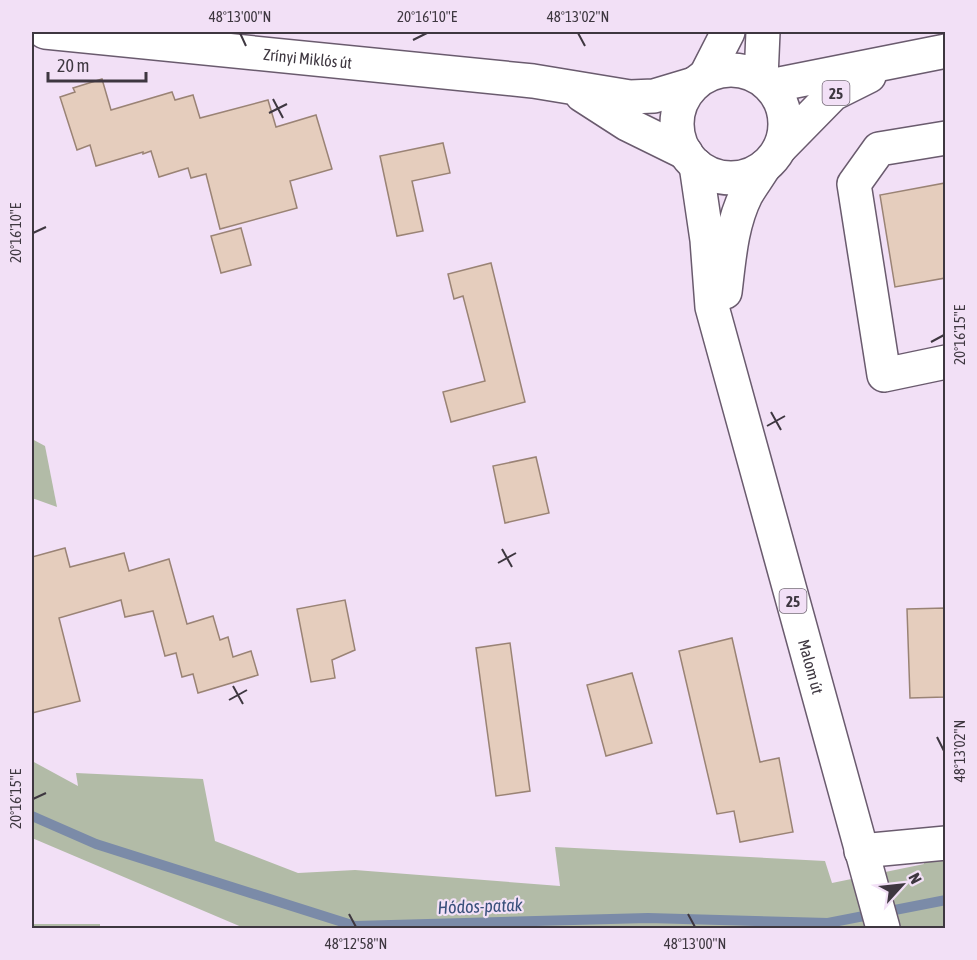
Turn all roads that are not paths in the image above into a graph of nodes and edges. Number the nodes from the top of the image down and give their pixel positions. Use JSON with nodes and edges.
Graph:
{"nodes":[{"id":1,"x":45,"y":32,"type":"edge"},
{"id":2,"x":728,"y":32,"type":"edge"},
{"id":3,"x":763,"y":32,"type":"edge"},
{"id":4,"x":945,"y":51,"type":"edge"},
{"id":5,"x":906,"y":58,"type":"junction"},
{"id":6,"x":700,"y":80,"type":"junction"},
{"id":7,"x":766,"y":82,"type":"junction"},
{"id":8,"x":570,"y":87,"type":"junction"},
{"id":9,"x":945,"y":138,"type":"edge"},
{"id":10,"x":772,"y":157,"type":"junction"},
{"id":11,"x":691,"y":159,"type":"junction"},
{"id":12,"x":719,"y":335,"type":"junction"},
{"id":13,"x":945,"y":362,"type":"edge"},
{"id":14,"x":945,"y":843,"type":"edge"},
{"id":15,"x":864,"y":860,"type":"junction"},
{"id":16,"x":883,"y":928,"type":"edge"}],
"edges":[{"from":1,"to":8,"type":"main road","name":"Zrínyi Miklós út"},
{"from":2,"to":6,"type":"main road"},
{"from":3,"to":7,"type":"main road"},
{"from":4,"to":5,"type":"main road","number":"25"},
{"from":5,"to":7,"type":"main road","number":"25"},
{"from":5,"to":10,"type":"main road","number":"25"},
{"from":6,"to":7,"type":"main road","number":"25"},
{"from":6,"to":8,"type":"main road","name":"Zrínyi Miklós út"},
{"from":6,"to":11,"type":"main road","number":"25"},
{"from":7,"to":10,"type":"main road","number":"25"},
{"from":8,"to":11,"type":"main road","name":"Zrínyi Miklós út"},
{"from":9,"to":13,"type":"main road"},
{"from":10,"to":11,"type":"main road","number":"25"},
{"from":10,"to":12,"type":"main road","name":"Malom út","number":"25"},
{"from":11,"to":12,"type":"main road","name":"Malom út","number":"25"},
{"from":12,"to":15,"type":"main road","name":"Malom út","number":"25"},
{"from":14,"to":15,"type":"main road"},
{"from":15,"to":16,"type":"main road","name":"Malom út","number":"25"}]}
